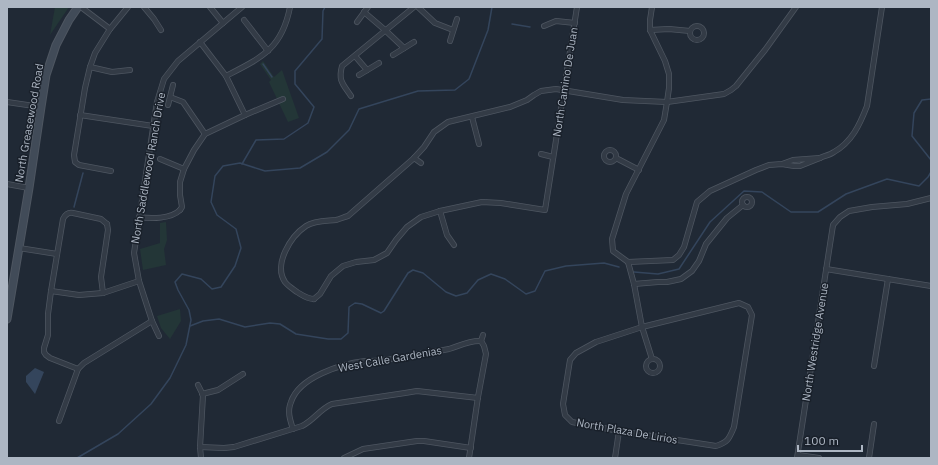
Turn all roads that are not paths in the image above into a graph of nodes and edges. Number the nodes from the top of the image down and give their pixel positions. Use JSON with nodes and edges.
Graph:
{"nodes":[{"id":1,"x":78,"y":7,"type":"edge"},
{"id":2,"x":81,"y":7,"type":"edge"},
{"id":3,"x":128,"y":7,"type":"edge"},
{"id":4,"x":144,"y":7,"type":"edge"},
{"id":5,"x":210,"y":7,"type":"edge"},
{"id":6,"x":242,"y":7,"type":"edge"},
{"id":7,"x":290,"y":7,"type":"edge"},
{"id":8,"x":368,"y":7,"type":"edge"},
{"id":9,"x":414,"y":7,"type":"edge"},
{"id":10,"x":418,"y":7,"type":"edge"},
{"id":11,"x":577,"y":7,"type":"edge"},
{"id":12,"x":652,"y":7,"type":"edge"},
{"id":13,"x":796,"y":7,"type":"edge"},
{"id":14,"x":882,"y":7,"type":"edge"},
{"id":15,"x":364,"y":12,"type":"junction"},
{"id":16,"x":457,"y":19,"type":"dead end"},
{"id":17,"x":244,"y":20,"type":"dead end"},
{"id":18,"x":357,"y":22,"type":"dead end"},
{"id":19,"x":223,"y":23,"type":"junction"},
{"id":20,"x":575,"y":23,"type":"junction"},
{"id":21,"x":544,"y":26,"type":"dead end"},
{"id":22,"x":110,"y":29,"type":"junction"},
{"id":23,"x":161,"y":30,"type":"dead end"},
{"id":24,"x":385,"y":30,"type":"junction"},
{"id":25,"x":453,"y":30,"type":"junction"},
{"id":26,"x":650,"y":30,"type":"junction"},
{"id":27,"x":690,"y":31,"type":"dead end"},
{"id":28,"x":450,"y":41,"type":"dead end"},
{"id":29,"x":200,"y":42,"type":"junction"},
{"id":30,"x":414,"y":42,"type":"dead end"},
{"id":31,"x":404,"y":48,"type":"junction"},
{"id":32,"x":268,"y":51,"type":"junction"},
{"id":33,"x":393,"y":55,"type":"dead end"},
{"id":34,"x":355,"y":56,"type":"junction"},
{"id":35,"x":379,"y":63,"type":"dead end"},
{"id":36,"x":90,"y":67,"type":"junction"},
{"id":37,"x":130,"y":70,"type":"dead end"},
{"id":38,"x":367,"y":70,"type":"junction"},
{"id":39,"x":359,"y":75,"type":"dead end"},
{"id":40,"x":226,"y":76,"type":"junction"},
{"id":41,"x":174,"y":85,"type":"dead end"},
{"id":42,"x":564,"y":90,"type":"junction"},
{"id":43,"x":351,"y":96,"type":"dead end"},
{"id":44,"x":170,"y":97,"type":"junction"},
{"id":45,"x":283,"y":99,"type":"dead end"},
{"id":46,"x":7,"y":102,"type":"edge"},
{"id":47,"x":667,"y":102,"type":"junction"},
{"id":48,"x":168,"y":105,"type":"dead end"},
{"id":49,"x":41,"y":107,"type":"junction"},
{"id":50,"x":80,"y":115,"type":"junction"},
{"id":51,"x":245,"y":115,"type":"junction"},
{"id":52,"x":472,"y":117,"type":"junction"},
{"id":53,"x":153,"y":126,"type":"junction"},
{"id":54,"x":206,"y":134,"type":"junction"},
{"id":55,"x":479,"y":144,"type":"dead end"},
{"id":56,"x":541,"y":154,"type":"dead end"},
{"id":57,"x":553,"y":157,"type":"junction"},
{"id":58,"x":414,"y":158,"type":"junction"},
{"id":59,"x":616,"y":158,"type":"dead end"},
{"id":60,"x":160,"y":159,"type":"dead end"},
{"id":61,"x":421,"y":163,"type":"dead end"},
{"id":62,"x":184,"y":169,"type":"junction"},
{"id":63,"x":111,"y":170,"type":"dead end"},
{"id":64,"x":639,"y":170,"type":"junction"},
{"id":65,"x":7,"y":184,"type":"edge"},
{"id":66,"x":29,"y":188,"type":"junction"},
{"id":67,"x":931,"y":198,"type":"edge"},
{"id":68,"x":743,"y":205,"type":"dead end"},
{"id":69,"x":440,"y":212,"type":"junction"},
{"id":70,"x":139,"y":217,"type":"junction"},
{"id":71,"x":454,"y":245,"type":"dead end"},
{"id":72,"x":19,"y":248,"type":"junction"},
{"id":73,"x":57,"y":254,"type":"junction"},
{"id":74,"x":628,"y":262,"type":"junction"},
{"id":75,"x":826,"y":269,"type":"junction"},
{"id":76,"x":888,"y":279,"type":"junction"},
{"id":77,"x":139,"y":281,"type":"junction"},
{"id":78,"x":634,"y":284,"type":"junction"},
{"id":79,"x":931,"y":286,"type":"edge"},
{"id":80,"x":50,"y":291,"type":"junction"},
{"id":81,"x":103,"y":293,"type":"junction"},
{"id":82,"x":7,"y":319,"type":"edge"},
{"id":83,"x":152,"y":321,"type":"junction"},
{"id":84,"x":642,"y":327,"type":"junction"},
{"id":85,"x":483,"y":335,"type":"dead end"},
{"id":86,"x":159,"y":336,"type":"dead end"},
{"id":87,"x":481,"y":341,"type":"junction"},
{"id":88,"x":652,"y":359,"type":"dead end"},
{"id":89,"x":874,"y":366,"type":"dead end"},
{"id":90,"x":78,"y":369,"type":"junction"},
{"id":91,"x":243,"y":374,"type":"dead end"},
{"id":92,"x":198,"y":385,"type":"dead end"},
{"id":93,"x":202,"y":394,"type":"junction"},
{"id":94,"x":478,"y":398,"type":"junction"},
{"id":95,"x":59,"y":421,"type":"dead end"},
{"id":96,"x":874,"y":424,"type":"dead end"},
{"id":97,"x":293,"y":428,"type":"junction"},
{"id":98,"x":619,"y":431,"type":"junction"},
{"id":99,"x":200,"y":448,"type":"junction"},
{"id":100,"x":471,"y":448,"type":"junction"},
{"id":101,"x":797,"y":456,"type":"edge"},
{"id":102,"x":201,"y":458,"type":"edge"},
{"id":103,"x":344,"y":458,"type":"edge"},
{"id":104,"x":469,"y":458,"type":"edge"},
{"id":105,"x":615,"y":458,"type":"edge"},
{"id":106,"x":819,"y":458,"type":"edge"},
{"id":107,"x":869,"y":458,"type":"edge"}],
"edges":[{"from":1,"to":49,"type":"street","name":"North Greasewood Road"},
{"from":2,"to":22,"type":"street"},
{"from":3,"to":22,"type":"street"},
{"from":4,"to":23,"type":"street"},
{"from":5,"to":19,"type":"street"},
{"from":6,"to":19,"type":"street","name":"North Saddlewood Ranch Drive"},
{"from":7,"to":32,"type":"street"},
{"from":8,"to":15,"type":"street"},
{"from":9,"to":24,"type":"street"},
{"from":10,"to":25,"type":"street"},
{"from":11,"to":20,"type":"street","name":"North Camino De Juan"},
{"from":12,"to":26,"type":"street"},
{"from":13,"to":47,"type":"street"},
{"from":14,"to":74,"type":"street"},
{"from":15,"to":18,"type":"street"},
{"from":15,"to":24,"type":"street"},
{"from":16,"to":25,"type":"street"},
{"from":17,"to":32,"type":"street"},
{"from":19,"to":29,"type":"street","name":"North Saddlewood Ranch Drive"},
{"from":20,"to":21,"type":"street"},
{"from":20,"to":42,"type":"street","name":"North Camino De Juan"},
{"from":22,"to":36,"type":"street"},
{"from":24,"to":31,"type":"street"},
{"from":24,"to":34,"type":"street"},
{"from":25,"to":28,"type":"street"},
{"from":26,"to":27,"type":"street"},
{"from":26,"to":47,"type":"street"},
{"from":29,"to":40,"type":"street"},
{"from":29,"to":53,"type":"street","name":"North Saddlewood Ranch Drive"},
{"from":30,"to":31,"type":"street"},
{"from":31,"to":33,"type":"street"},
{"from":32,"to":40,"type":"street"},
{"from":34,"to":38,"type":"street"},
{"from":34,"to":43,"type":"street"},
{"from":35,"to":38,"type":"street"},
{"from":36,"to":37,"type":"street"},
{"from":36,"to":50,"type":"street"},
{"from":38,"to":39,"type":"street"},
{"from":40,"to":51,"type":"street"},
{"from":41,"to":44,"type":"street"},
{"from":42,"to":47,"type":"street"},
{"from":42,"to":52,"type":"street"},
{"from":42,"to":57,"type":"street","name":"North Camino De Juan"},
{"from":44,"to":48,"type":"street"},
{"from":44,"to":54,"type":"street"},
{"from":45,"to":51,"type":"street"},
{"from":46,"to":49,"type":"street"},
{"from":47,"to":64,"type":"street"},
{"from":49,"to":66,"type":"street","name":"North Greasewood Road"},
{"from":50,"to":53,"type":"street"},
{"from":50,"to":63,"type":"street"},
{"from":51,"to":54,"type":"street"},
{"from":52,"to":55,"type":"street"},
{"from":52,"to":58,"type":"street"},
{"from":53,"to":70,"type":"street","name":"North Saddlewood Ranch Drive"},
{"from":54,"to":62,"type":"street"},
{"from":56,"to":57,"type":"street"},
{"from":57,"to":69,"type":"street","name":"North Camino De Juan"},
{"from":58,"to":61,"type":"street"},
{"from":58,"to":69,"type":"street"},
{"from":59,"to":64,"type":"street"},
{"from":60,"to":62,"type":"street"},
{"from":62,"to":70,"type":"street"},
{"from":64,"to":74,"type":"street"},
{"from":65,"to":66,"type":"street"},
{"from":66,"to":72,"type":"street","name":"North Greasewood Road"},
{"from":67,"to":75,"type":"street","name":"North Westridge Avenue"},
{"from":68,"to":78,"type":"street"},
{"from":69,"to":71,"type":"street"},
{"from":70,"to":77,"type":"street","name":"North Saddlewood Ranch Drive"},
{"from":72,"to":73,"type":"street"},
{"from":72,"to":82,"type":"street","name":"North Greasewood Road"},
{"from":73,"to":80,"type":"street"},
{"from":73,"to":81,"type":"street"},
{"from":74,"to":78,"type":"street"},
{"from":75,"to":76,"type":"street"},
{"from":75,"to":101,"type":"street","name":"North Westridge Avenue"},
{"from":76,"to":79,"type":"street"},
{"from":76,"to":89,"type":"street"},
{"from":77,"to":81,"type":"street"},
{"from":77,"to":83,"type":"street","name":"North Saddlewood Ranch Drive"},
{"from":78,"to":84,"type":"street"},
{"from":80,"to":81,"type":"street"},
{"from":80,"to":90,"type":"street"},
{"from":83,"to":86,"type":"street","name":"North Saddlewood Ranch Drive"},
{"from":83,"to":90,"type":"street"},
{"from":84,"to":88,"type":"street"},
{"from":84,"to":98,"type":"street","name":"North Plaza De Lirios"},
{"from":84,"to":98,"type":"street","name":"North Plaza De Lirios"},
{"from":85,"to":87,"type":"street"},
{"from":87,"to":94,"type":"street"},
{"from":87,"to":97,"type":"street","name":"West Calle Gardenias"},
{"from":90,"to":95,"type":"street"},
{"from":91,"to":93,"type":"street"},
{"from":92,"to":93,"type":"street"},
{"from":93,"to":99,"type":"street"},
{"from":94,"to":97,"type":"street"},
{"from":94,"to":100,"type":"street"},
{"from":96,"to":107,"type":"street"},
{"from":97,"to":99,"type":"street"},
{"from":98,"to":105,"type":"street"},
{"from":99,"to":102,"type":"street"},
{"from":100,"to":103,"type":"street"},
{"from":100,"to":104,"type":"street"},
{"from":101,"to":106,"type":"street"}]}
